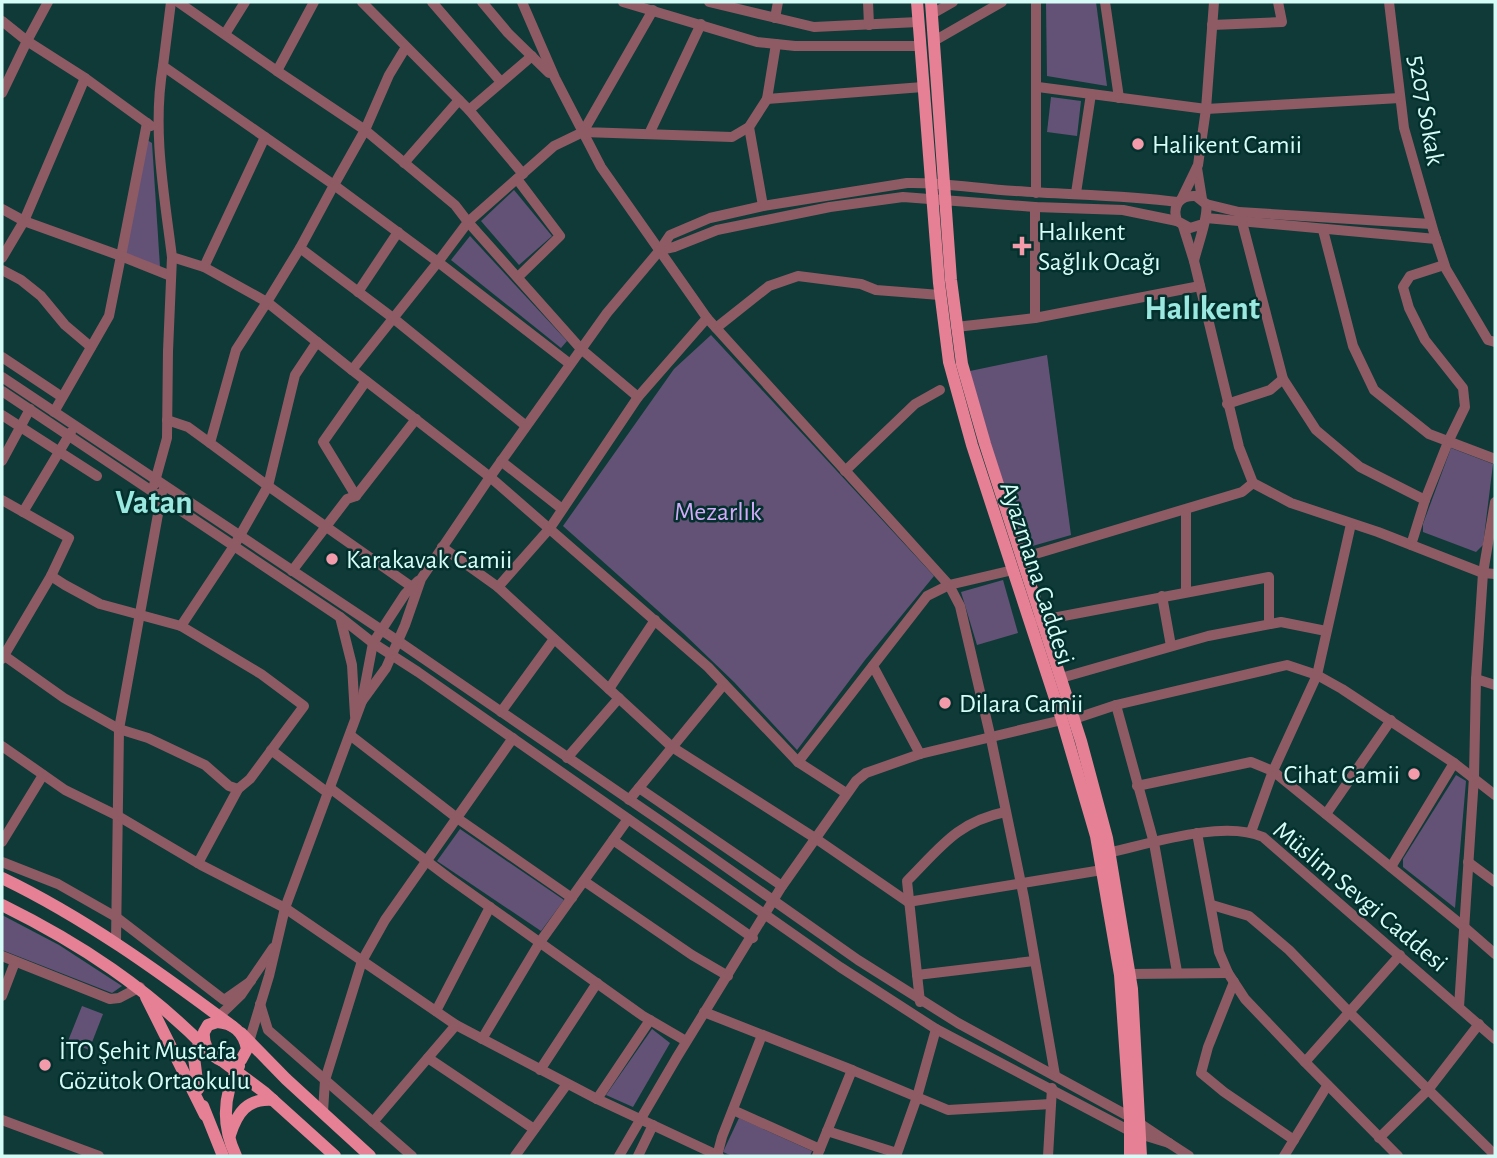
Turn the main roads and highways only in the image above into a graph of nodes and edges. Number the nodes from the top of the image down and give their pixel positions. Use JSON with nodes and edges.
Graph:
{"nodes":[{"id":1,"x":917,"y":2,"type":"edge"},
{"id":2,"x":931,"y":8,"type":"edge"},
{"id":3,"x":1011,"y":544,"type":"junction"},
{"id":4,"x":1036,"y":622,"type":"junction"},
{"id":5,"x":1068,"y":720,"type":"junction"},
{"id":6,"x":1108,"y":869,"type":"junction"},
{"id":7,"x":2,"y":878,"type":"edge"},
{"id":8,"x":2,"y":905,"type":"edge"},
{"id":9,"x":140,"y":987,"type":"junction"},
{"id":10,"x":204,"y":1033,"type":"junction"},
{"id":11,"x":243,"y":1041,"type":"junction"},
{"id":12,"x":221,"y":1060,"type":"junction"},
{"id":13,"x":236,"y":1071,"type":"junction"},
{"id":14,"x":273,"y":1100,"type":"junction"},
{"id":15,"x":205,"y":1115,"type":"junction"},
{"id":16,"x":1135,"y":1127,"type":"junction"},
{"id":17,"x":229,"y":1139,"type":"junction"},
{"id":18,"x":223,"y":1156,"type":"edge"},
{"id":19,"x":236,"y":1156,"type":"edge"},
{"id":20,"x":335,"y":1156,"type":"edge"},
{"id":21,"x":370,"y":1156,"type":"edge"},
{"id":22,"x":1130,"y":1156,"type":"edge"},
{"id":23,"x":1141,"y":1156,"type":"edge"}],
"edges":[{"from":1,"to":3,"type":"main road","name":"Ayazmana Caddesi"},
{"from":2,"to":3,"type":"main road","name":"Ayazmana Caddesi"},
{"from":3,"to":4,"type":"main road","name":"Ayazmana Caddesi"},
{"from":3,"to":4,"type":"main road","name":"Ayazmana Caddesi"},
{"from":4,"to":5,"type":"main road","name":"Ayazmana Caddesi"},
{"from":4,"to":5,"type":"main road","name":"Ayazmana Caddesi"},
{"from":5,"to":6,"type":"main road","name":"Ayazmana Caddesi"},
{"from":6,"to":16,"type":"main road","name":"Ayazmana Caddesi"},
{"from":6,"to":16,"type":"main road","name":"Ayazmana Caddesi"},
{"from":7,"to":11,"type":"main road"},
{"from":8,"to":9,"type":"main road"},
{"from":9,"to":10,"type":"main road"},
{"from":9,"to":15,"type":"main road"},
{"from":10,"to":11,"type":"main road"},
{"from":10,"to":12,"type":"main road"},
{"from":10,"to":15,"type":"main road"},
{"from":11,"to":12,"type":"main road"},
{"from":11,"to":13,"type":"main road"},
{"from":11,"to":21,"type":"main road"},
{"from":12,"to":13,"type":"main road"},
{"from":13,"to":14,"type":"main road"},
{"from":13,"to":17,"type":"main road"},
{"from":14,"to":17,"type":"main road"},
{"from":14,"to":20,"type":"main road"},
{"from":15,"to":18,"type":"main road"},
{"from":16,"to":22,"type":"main road","name":"Ayazmana Caddesi"},
{"from":16,"to":23,"type":"main road","name":"Ayazmana Caddesi"},
{"from":17,"to":19,"type":"main road"}]}
